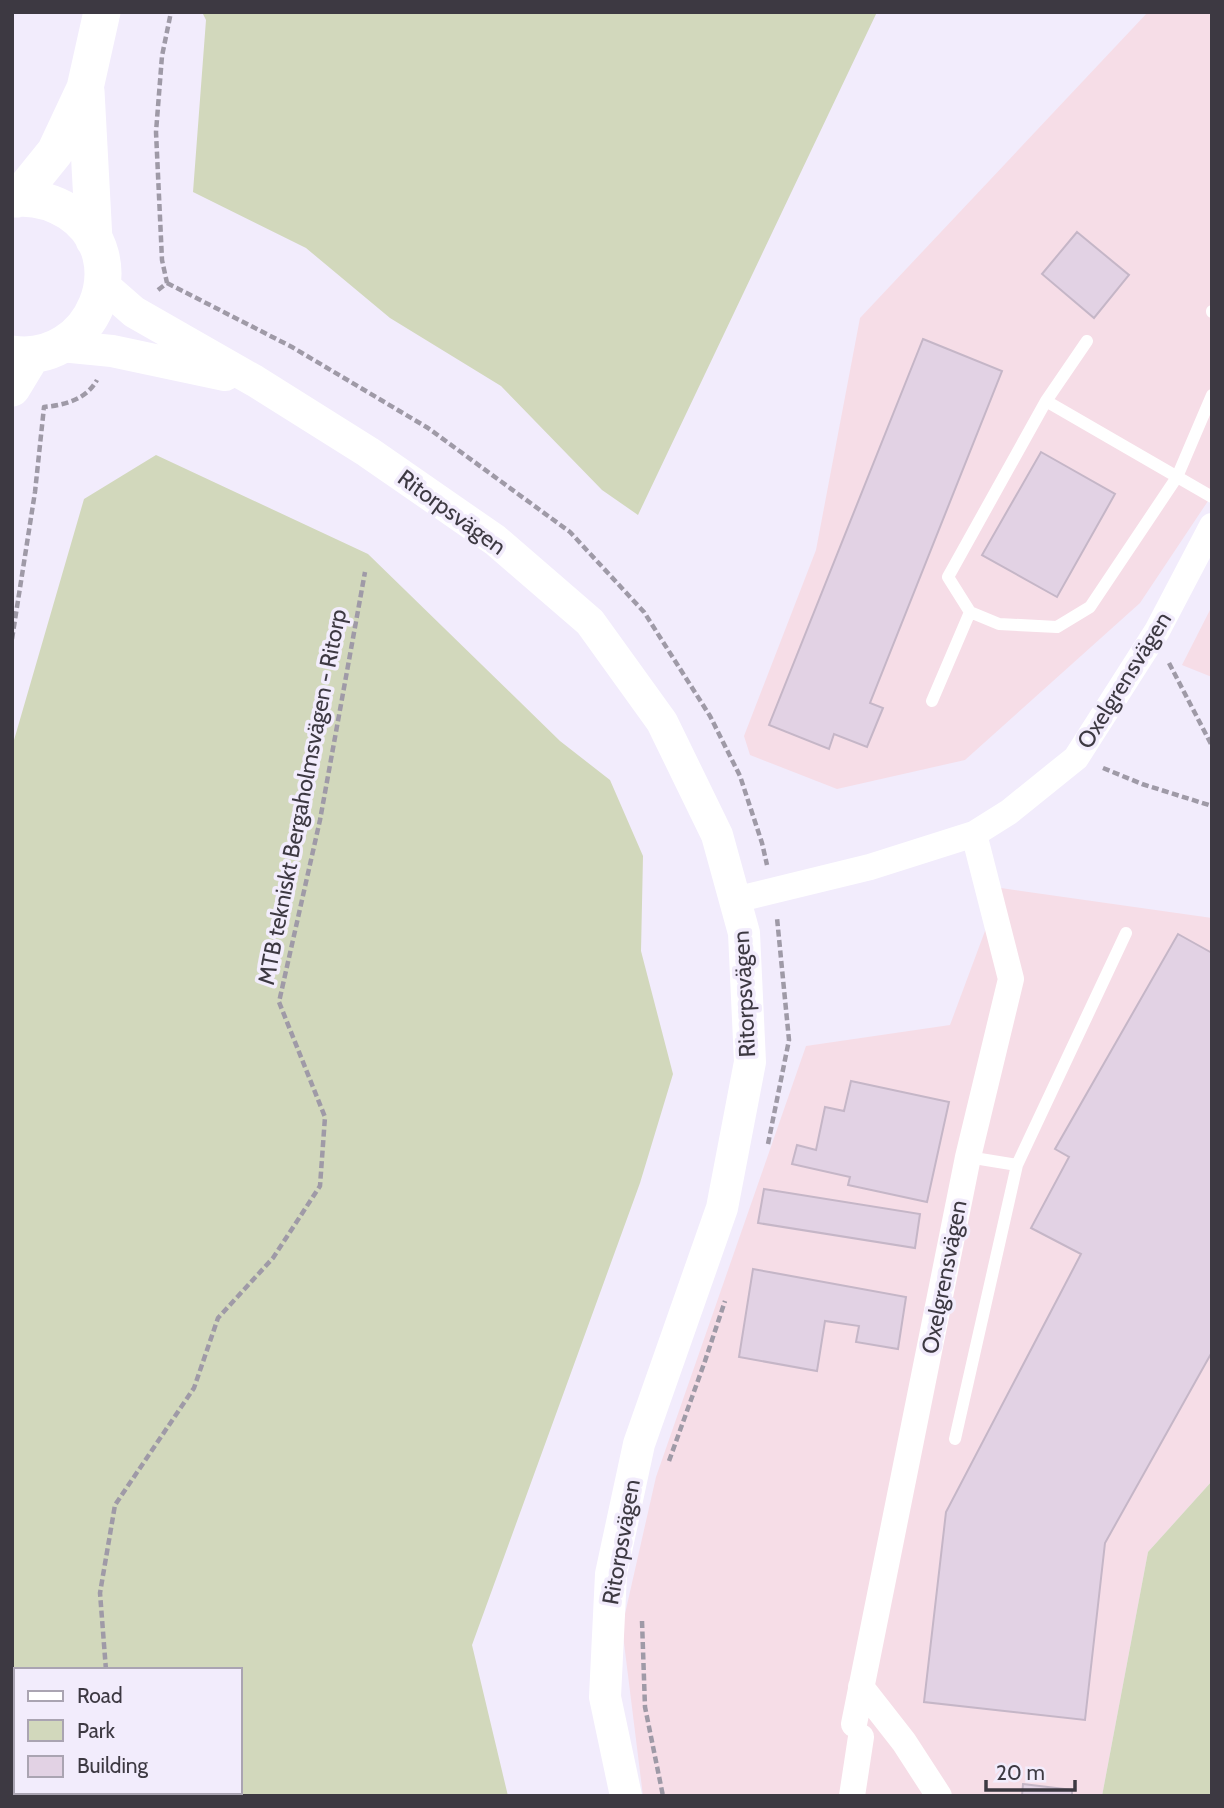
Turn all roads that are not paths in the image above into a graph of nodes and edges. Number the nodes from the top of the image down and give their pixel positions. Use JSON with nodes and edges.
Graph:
{"nodes":[{"id":1,"x":102,"y":12,"type":"edge"},
{"id":2,"x":85,"y":88,"type":"junction"},
{"id":3,"x":14,"y":199,"type":"edge"},
{"id":4,"x":94,"y":240,"type":"junction"},
{"id":5,"x":102,"y":284,"type":"junction"},
{"id":6,"x":1087,"y":341,"type":"dead end"},
{"id":7,"x":35,"y":352,"type":"edge"},
{"id":8,"x":255,"y":381,"type":"junction"},
{"id":9,"x":12,"y":387,"type":"edge"},
{"id":10,"x":1212,"y":395,"type":"edge"},
{"id":11,"x":1046,"y":401,"type":"junction"},
{"id":12,"x":1177,"y":477,"type":"junction"},
{"id":13,"x":1212,"y":497,"type":"edge"},
{"id":14,"x":1212,"y":526,"type":"edge"},
{"id":15,"x":970,"y":612,"type":"junction"},
{"id":16,"x":932,"y":701,"type":"dead end"},
{"id":17,"x":974,"y":834,"type":"junction"},
{"id":18,"x":735,"y":900,"type":"junction"},
{"id":19,"x":1126,"y":933,"type":"dead end"},
{"id":20,"x":968,"y":1157,"type":"junction"},
{"id":21,"x":1017,"y":1166,"type":"junction"},
{"id":22,"x":955,"y":1438,"type":"dead end"},
{"id":23,"x":861,"y":1688,"type":"junction"},
{"id":24,"x":626,"y":1796,"type":"edge"},
{"id":25,"x":852,"y":1796,"type":"edge"},
{"id":26,"x":939,"y":1796,"type":"edge"}],
"edges":[{"from":1,"to":2,"type":"main road"},
{"from":2,"to":3,"type":"main road"},
{"from":2,"to":4,"type":"main road"},
{"from":3,"to":4,"type":"main road"},
{"from":4,"to":5,"type":"main road"},
{"from":5,"to":7,"type":"main road"},
{"from":5,"to":8,"type":"street","name":"Ritorpsvägen"},
{"from":6,"to":11,"type":"lane"},
{"from":7,"to":8,"type":"street","name":"Ritorpsvägen"},
{"from":7,"to":9,"type":"main road"},
{"from":8,"to":18,"type":"street","name":"Ritorpsvägen"},
{"from":10,"to":12,"type":"lane"},
{"from":11,"to":12,"type":"lane"},
{"from":11,"to":15,"type":"lane"},
{"from":12,"to":13,"type":"lane"},
{"from":12,"to":15,"type":"lane"},
{"from":14,"to":17,"type":"street","name":"Oxelgrensvägen"},
{"from":15,"to":16,"type":"lane"},
{"from":17,"to":18,"type":"street","name":"Oxelgrensvägen"},
{"from":17,"to":20,"type":"street","name":"Oxelgrensvägen"},
{"from":18,"to":24,"type":"street","name":"Ritorpsvägen"},
{"from":19,"to":21,"type":"lane"},
{"from":20,"to":21,"type":"lane"},
{"from":20,"to":23,"type":"street","name":"Oxelgrensvägen"},
{"from":21,"to":22,"type":"lane"},
{"from":23,"to":25,"type":"street","name":"Oxelgrensvägen"},
{"from":23,"to":26,"type":"street"}]}
